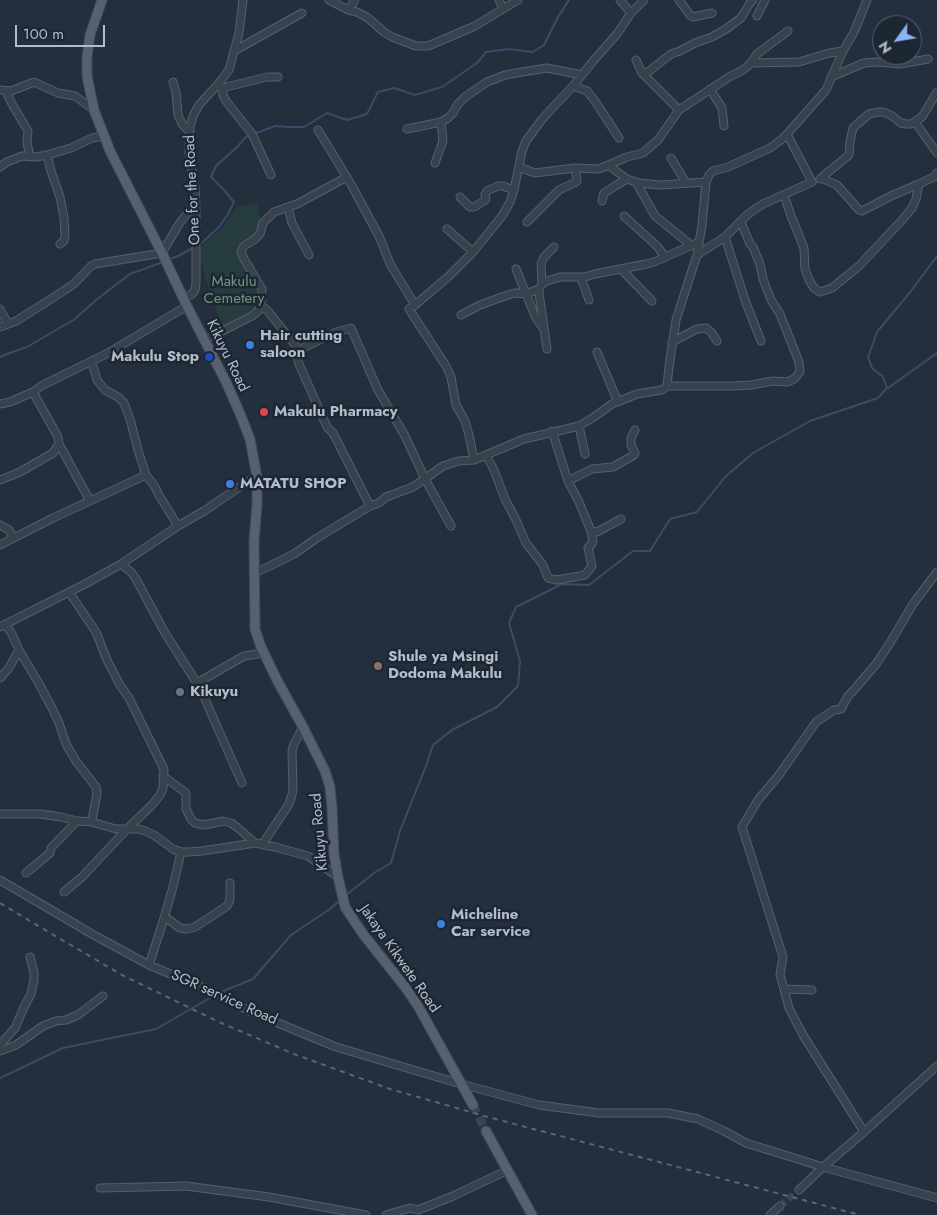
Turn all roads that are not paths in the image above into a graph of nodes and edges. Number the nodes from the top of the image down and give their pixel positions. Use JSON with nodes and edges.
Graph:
{"nodes":[{"id":1,"x":102,"y":0,"type":"edge"},
{"id":2,"x":243,"y":0,"type":"edge"},
{"id":3,"x":329,"y":0,"type":"edge"},
{"id":4,"x":355,"y":0,"type":"edge"},
{"id":5,"x":499,"y":0,"type":"edge"},
{"id":6,"x":518,"y":0,"type":"edge"},
{"id":7,"x":620,"y":0,"type":"edge"},
{"id":8,"x":644,"y":0,"type":"edge"},
{"id":9,"x":679,"y":0,"type":"edge"},
{"id":10,"x":753,"y":0,"type":"edge"},
{"id":11,"x":766,"y":0,"type":"edge"},
{"id":12,"x":867,"y":0,"type":"edge"},
{"id":13,"x":503,"y":9,"type":"junction"},
{"id":14,"x":348,"y":10,"type":"junction"},
{"id":15,"x":302,"y":13,"type":"dead end"},
{"id":16,"x":631,"y":13,"type":"junction"},
{"id":17,"x":712,"y":13,"type":"dead end"},
{"id":18,"x":757,"y":16,"type":"dead end"},
{"id":19,"x":788,"y":31,"type":"dead end"},
{"id":20,"x":843,"y":51,"type":"junction"},
{"id":21,"x":234,"y":52,"type":"junction"},
{"id":22,"x":928,"y":59,"type":"dead end"},
{"id":23,"x":636,"y":60,"type":"dead end"},
{"id":24,"x":751,"y":63,"type":"junction"},
{"id":25,"x":644,"y":74,"type":"junction"},
{"id":26,"x":582,"y":76,"type":"junction"},
{"id":27,"x":278,"y":77,"type":"dead end"},
{"id":28,"x":831,"y":77,"type":"junction"},
{"id":29,"x":173,"y":82,"type":"dead end"},
{"id":30,"x":220,"y":86,"type":"junction"},
{"id":31,"x":573,"y":86,"type":"junction"},
{"id":32,"x":710,"y":89,"type":"junction"},
{"id":33,"x":3,"y":90,"type":"edge"},
{"id":34,"x":937,"y":92,"type":"edge"},
{"id":35,"x":94,"y":110,"type":"junction"},
{"id":36,"x":679,"y":110,"type":"junction"},
{"id":37,"x":440,"y":122,"type":"junction"},
{"id":38,"x":915,"y":122,"type":"junction"},
{"id":39,"x":724,"y":126,"type":"dead end"},
{"id":40,"x":407,"y":129,"type":"dead end"},
{"id":41,"x":318,"y":130,"type":"dead end"},
{"id":42,"x":189,"y":131,"type":"junction"},
{"id":43,"x":787,"y":134,"type":"junction"},
{"id":44,"x":103,"y":136,"type":"junction"},
{"id":45,"x":619,"y":138,"type":"dead end"},
{"id":46,"x":937,"y":153,"type":"edge"},
{"id":47,"x":47,"y":155,"type":"junction"},
{"id":48,"x":30,"y":156,"type":"junction"},
{"id":49,"x":671,"y":158,"type":"dead end"},
{"id":50,"x":435,"y":163,"type":"dead end"},
{"id":51,"x":608,"y":165,"type":"junction"},
{"id":52,"x":0,"y":167,"type":"edge"},
{"id":53,"x":519,"y":167,"type":"junction"},
{"id":54,"x":575,"y":168,"type":"junction"},
{"id":55,"x":937,"y":173,"type":"edge"},
{"id":56,"x":271,"y":175,"type":"dead end"},
{"id":57,"x":347,"y":177,"type":"junction"},
{"id":58,"x":821,"y":178,"type":"junction"},
{"id":59,"x":628,"y":179,"type":"junction"},
{"id":60,"x":636,"y":182,"type":"junction"},
{"id":61,"x":706,"y":182,"type":"junction"},
{"id":62,"x":812,"y":182,"type":"junction"},
{"id":63,"x":686,"y":184,"type":"junction"},
{"id":64,"x":919,"y":184,"type":"junction"},
{"id":65,"x":514,"y":190,"type":"junction"},
{"id":66,"x":784,"y":195,"type":"junction"},
{"id":67,"x":460,"y":197,"type":"dead end"},
{"id":68,"x":602,"y":201,"type":"dead end"},
{"id":69,"x":196,"y":202,"type":"junction"},
{"id":70,"x":288,"y":207,"type":"junction"},
{"id":71,"x":624,"y":216,"type":"dead end"},
{"id":72,"x":527,"y":222,"type":"dead end"},
{"id":73,"x":741,"y":222,"type":"junction"},
{"id":74,"x":447,"y":229,"type":"dead end"},
{"id":75,"x":725,"y":237,"type":"junction"},
{"id":76,"x":699,"y":242,"type":"junction"},
{"id":77,"x":60,"y":244,"type":"dead end"},
{"id":78,"x":691,"y":245,"type":"junction"},
{"id":79,"x":554,"y":247,"type":"dead end"},
{"id":80,"x":473,"y":252,"type":"junction"},
{"id":81,"x":309,"y":255,"type":"dead end"},
{"id":82,"x":697,"y":255,"type":"junction"},
{"id":83,"x":665,"y":257,"type":"junction"},
{"id":84,"x":164,"y":258,"type":"junction"},
{"id":85,"x":516,"y":269,"type":"dead end"},
{"id":86,"x":621,"y":269,"type":"junction"},
{"id":87,"x":581,"y":278,"type":"junction"},
{"id":88,"x":541,"y":286,"type":"junction"},
{"id":89,"x":526,"y":294,"type":"junction"},
{"id":90,"x":589,"y":300,"type":"dead end"},
{"id":91,"x":652,"y":301,"type":"dead end"},
{"id":92,"x":185,"y":302,"type":"junction"},
{"id":93,"x":415,"y":305,"type":"junction"},
{"id":94,"x":261,"y":306,"type":"junction"},
{"id":95,"x":0,"y":309,"type":"edge"},
{"id":96,"x":461,"y":315,"type":"dead end"},
{"id":97,"x":8,"y":324,"type":"junction"},
{"id":98,"x":0,"y":327,"type":"edge"},
{"id":99,"x":544,"y":330,"type":"junction"},
{"id":100,"x":205,"y":340,"type":"junction"},
{"id":101,"x":717,"y":341,"type":"dead end"},
{"id":102,"x":761,"y":341,"type":"dead end"},
{"id":103,"x":672,"y":342,"type":"junction"},
{"id":104,"x":547,"y":349,"type":"dead end"},
{"id":105,"x":300,"y":351,"type":"junction"},
{"id":106,"x":597,"y":352,"type":"dead end"},
{"id":107,"x":91,"y":362,"type":"junction"},
{"id":108,"x":667,"y":386,"type":"junction"},
{"id":109,"x":33,"y":392,"type":"junction"},
{"id":110,"x":618,"y":402,"type":"junction"},
{"id":111,"x":0,"y":404,"type":"edge"},
{"id":112,"x":579,"y":426,"type":"junction"},
{"id":113,"x":635,"y":430,"type":"dead end"},
{"id":114,"x":552,"y":432,"type":"junction"},
{"id":115,"x":59,"y":444,"type":"junction"},
{"id":116,"x":585,"y":454,"type":"dead end"},
{"id":117,"x":486,"y":455,"type":"junction"},
{"id":118,"x":474,"y":460,"type":"junction"},
{"id":119,"x":146,"y":475,"type":"junction"},
{"id":120,"x":257,"y":477,"type":"junction"},
{"id":121,"x":425,"y":479,"type":"junction"},
{"id":122,"x":0,"y":480,"type":"edge"},
{"id":123,"x":568,"y":481,"type":"junction"},
{"id":124,"x":90,"y":501,"type":"junction"},
{"id":125,"x":370,"y":506,"type":"junction"},
{"id":126,"x":621,"y":519,"type":"dead end"},
{"id":127,"x":0,"y":525,"type":"edge"},
{"id":128,"x":178,"y":526,"type":"junction"},
{"id":129,"x":451,"y":526,"type":"dead end"},
{"id":130,"x":591,"y":531,"type":"junction"},
{"id":131,"x":14,"y":538,"type":"junction"},
{"id":132,"x":0,"y":545,"type":"edge"},
{"id":133,"x":121,"y":564,"type":"junction"},
{"id":134,"x":937,"y":572,"type":"edge"},
{"id":135,"x":254,"y":573,"type":"junction"},
{"id":136,"x":69,"y":592,"type":"junction"},
{"id":137,"x":2,"y":626,"type":"edge"},
{"id":138,"x":19,"y":650,"type":"junction"},
{"id":139,"x":264,"y":653,"type":"junction"},
{"id":140,"x":0,"y":678,"type":"edge"},
{"id":141,"x":197,"y":683,"type":"junction"},
{"id":142,"x":303,"y":727,"type":"junction"},
{"id":143,"x":163,"y":776,"type":"junction"},
{"id":144,"x":242,"y":783,"type":"dead end"},
{"id":145,"x":0,"y":814,"type":"edge"},
{"id":146,"x":77,"y":821,"type":"junction"},
{"id":147,"x":93,"y":822,"type":"junction"},
{"id":148,"x":127,"y":829,"type":"junction"},
{"id":149,"x":259,"y":844,"type":"junction"},
{"id":150,"x":181,"y":852,"type":"junction"},
{"id":151,"x":26,"y":873,"type":"dead end"},
{"id":152,"x":338,"y":877,"type":"junction"},
{"id":153,"x":0,"y":880,"type":"edge"},
{"id":154,"x":230,"y":882,"type":"dead end"},
{"id":155,"x":64,"y":892,"type":"dead end"},
{"id":156,"x":345,"y":907,"type":"joint"},
{"id":157,"x":165,"y":917,"type":"junction"},
{"id":158,"x":30,"y":957,"type":"dead end"},
{"id":159,"x":149,"y":965,"type":"junction"},
{"id":160,"x":784,"y":989,"type":"junction"},
{"id":161,"x":812,"y":990,"type":"dead end"},
{"id":162,"x":103,"y":996,"type":"dead end"},
{"id":163,"x":0,"y":1045,"type":"edge"},
{"id":164,"x":0,"y":1051,"type":"edge"},
{"id":165,"x":937,"y":1066,"type":"edge"},
{"id":166,"x":461,"y":1084,"type":"junction"},
{"id":167,"x":473,"y":1105,"type":"tunnel mouth"},
{"id":168,"x":486,"y":1131,"type":"tunnel mouth"},
{"id":169,"x":864,"y":1132,"type":"junction"},
{"id":170,"x":823,"y":1167,"type":"junction"},
{"id":171,"x":508,"y":1170,"type":"junction"},
{"id":172,"x":100,"y":1188,"type":"dead end"},
{"id":173,"x":800,"y":1190,"type":"tunnel mouth"},
{"id":174,"x":937,"y":1198,"type":"edge"},
{"id":175,"x":780,"y":1206,"type":"tunnel mouth"},
{"id":176,"x":410,"y":1208,"type":"junction"},
{"id":177,"x":366,"y":1215,"type":"edge"},
{"id":178,"x":386,"y":1215,"type":"edge"},
{"id":179,"x":414,"y":1215,"type":"edge"},
{"id":180,"x":532,"y":1215,"type":"edge"},
{"id":181,"x":770,"y":1215,"type":"edge"}],
"edges":[{"from":1,"to":35,"type":"main road","name":"Kikuyu Road"},
{"from":2,"to":21,"type":"street","name":"One for the Road"},
{"from":3,"to":14,"type":"street"},
{"from":4,"to":14,"type":"street"},
{"from":5,"to":13,"type":"street"},
{"from":6,"to":13,"type":"street"},
{"from":7,"to":16,"type":"street"},
{"from":8,"to":16,"type":"street"},
{"from":9,"to":17,"type":"street"},
{"from":10,"to":25,"type":"street"},
{"from":11,"to":18,"type":"street"},
{"from":12,"to":20,"type":"street"},
{"from":13,"to":14,"type":"street"},
{"from":15,"to":21,"type":"street"},
{"from":16,"to":26,"type":"street"},
{"from":19,"to":24,"type":"street"},
{"from":20,"to":24,"type":"street"},
{"from":20,"to":28,"type":"street"},
{"from":21,"to":30,"type":"street","name":"One for the Road"},
{"from":22,"to":28,"type":"street"},
{"from":23,"to":25,"type":"street"},
{"from":24,"to":32,"type":"street"},
{"from":25,"to":36,"type":"street"},
{"from":26,"to":31,"type":"street"},
{"from":26,"to":37,"type":"street"},
{"from":27,"to":30,"type":"street"},
{"from":28,"to":43,"type":"street"},
{"from":29,"to":42,"type":"street"},
{"from":30,"to":42,"type":"street","name":"One for the Road"},
{"from":30,"to":56,"type":"street"},
{"from":31,"to":45,"type":"street"},
{"from":31,"to":53,"type":"street"},
{"from":32,"to":36,"type":"street"},
{"from":32,"to":39,"type":"street"},
{"from":33,"to":35,"type":"street"},
{"from":33,"to":48,"type":"street"},
{"from":34,"to":38,"type":"street"},
{"from":35,"to":44,"type":"main road","name":"Kikuyu Road"},
{"from":36,"to":51,"type":"street"},
{"from":37,"to":40,"type":"street"},
{"from":37,"to":50,"type":"street"},
{"from":38,"to":46,"type":"street"},
{"from":38,"to":58,"type":"street"},
{"from":41,"to":57,"type":"street"},
{"from":42,"to":69,"type":"street","name":"One for the Road"},
{"from":43,"to":61,"type":"street"},
{"from":43,"to":62,"type":"street"},
{"from":44,"to":47,"type":"street"},
{"from":44,"to":84,"type":"main road","name":"Kikuyu Road"},
{"from":47,"to":48,"type":"street"},
{"from":47,"to":77,"type":"street"},
{"from":48,"to":52,"type":"street"},
{"from":49,"to":63,"type":"street"},
{"from":51,"to":54,"type":"street"},
{"from":51,"to":59,"type":"street"},
{"from":53,"to":54,"type":"street"},
{"from":53,"to":65,"type":"street"},
{"from":54,"to":72,"type":"street"},
{"from":55,"to":64,"type":"street"},
{"from":57,"to":70,"type":"street"},
{"from":57,"to":93,"type":"street"},
{"from":58,"to":62,"type":"street"},
{"from":58,"to":64,"type":"street"},
{"from":59,"to":60,"type":"street"},
{"from":59,"to":68,"type":"street"},
{"from":60,"to":63,"type":"street"},
{"from":60,"to":78,"type":"street"},
{"from":61,"to":63,"type":"street"},
{"from":61,"to":76,"type":"street"},
{"from":62,"to":66,"type":"street"},
{"from":64,"to":66,"type":"street"},
{"from":65,"to":67,"type":"street"},
{"from":65,"to":80,"type":"street"},
{"from":66,"to":73,"type":"street"},
{"from":69,"to":84,"type":"street"},
{"from":69,"to":92,"type":"street","name":"One for the Road"},
{"from":70,"to":81,"type":"street"},
{"from":70,"to":94,"type":"street"},
{"from":71,"to":83,"type":"street"},
{"from":73,"to":75,"type":"street"},
{"from":73,"to":108,"type":"street"},
{"from":74,"to":80,"type":"street"},
{"from":75,"to":82,"type":"street"},
{"from":75,"to":102,"type":"street"},
{"from":76,"to":78,"type":"street"},
{"from":76,"to":82,"type":"street"},
{"from":78,"to":83,"type":"street"},
{"from":79,"to":88,"type":"street"},
{"from":80,"to":93,"type":"street"},
{"from":82,"to":103,"type":"street"},
{"from":83,"to":86,"type":"street"},
{"from":84,"to":92,"type":"main road","name":"Kikuyu Road"},
{"from":84,"to":97,"type":"street"},
{"from":85,"to":89,"type":"street"},
{"from":86,"to":87,"type":"street"},
{"from":86,"to":91,"type":"street"},
{"from":87,"to":88,"type":"street"},
{"from":87,"to":90,"type":"street"},
{"from":88,"to":89,"type":"street"},
{"from":88,"to":99,"type":"street"},
{"from":89,"to":96,"type":"street"},
{"from":89,"to":99,"type":"street"},
{"from":92,"to":100,"type":"main road","name":"Kikuyu Road"},
{"from":92,"to":107,"type":"street"},
{"from":93,"to":118,"type":"street"},
{"from":94,"to":100,"type":"street"},
{"from":94,"to":105,"type":"street"},
{"from":95,"to":97,"type":"street"},
{"from":97,"to":98,"type":"street"},
{"from":99,"to":104,"type":"street"},
{"from":100,"to":120,"type":"main road","name":"Kikuyu Road"},
{"from":101,"to":103,"type":"street"},
{"from":103,"to":108,"type":"street"},
{"from":105,"to":121,"type":"street"},
{"from":105,"to":125,"type":"street"},
{"from":106,"to":110,"type":"street"},
{"from":107,"to":109,"type":"street"},
{"from":107,"to":119,"type":"street"},
{"from":108,"to":110,"type":"street"},
{"from":109,"to":111,"type":"street"},
{"from":109,"to":115,"type":"street"},
{"from":110,"to":112,"type":"street"},
{"from":112,"to":114,"type":"street"},
{"from":112,"to":116,"type":"street"},
{"from":113,"to":123,"type":"street"},
{"from":114,"to":117,"type":"street"},
{"from":114,"to":123,"type":"street"},
{"from":115,"to":122,"type":"street"},
{"from":115,"to":124,"type":"street"},
{"from":117,"to":118,"type":"street"},
{"from":117,"to":130,"type":"street"},
{"from":118,"to":121,"type":"street"},
{"from":119,"to":124,"type":"street"},
{"from":119,"to":128,"type":"street"},
{"from":120,"to":128,"type":"street"},
{"from":120,"to":135,"type":"main road","name":"Kikuyu Road"},
{"from":121,"to":125,"type":"street"},
{"from":121,"to":129,"type":"street"},
{"from":123,"to":130,"type":"street"},
{"from":124,"to":131,"type":"street"},
{"from":125,"to":135,"type":"street"},
{"from":126,"to":130,"type":"street"},
{"from":127,"to":131,"type":"street"},
{"from":128,"to":133,"type":"street"},
{"from":131,"to":132,"type":"street"},
{"from":133,"to":136,"type":"street"},
{"from":133,"to":141,"type":"street"},
{"from":134,"to":160,"type":"street"},
{"from":135,"to":139,"type":"main road","name":"Kikuyu Road"},
{"from":136,"to":137,"type":"street"},
{"from":136,"to":143,"type":"street"},
{"from":137,"to":138,"type":"street"},
{"from":138,"to":140,"type":"street"},
{"from":138,"to":147,"type":"street"},
{"from":139,"to":141,"type":"street"},
{"from":139,"to":142,"type":"main road","name":"Kikuyu Road"},
{"from":141,"to":144,"type":"street"},
{"from":142,"to":149,"type":"street"},
{"from":142,"to":152,"type":"main road","name":"Kikuyu Road"},
{"from":143,"to":148,"type":"street"},
{"from":143,"to":149,"type":"street"},
{"from":145,"to":146,"type":"street"},
{"from":146,"to":147,"type":"street"},
{"from":146,"to":151,"type":"street"},
{"from":147,"to":148,"type":"street"},
{"from":148,"to":150,"type":"street"},
{"from":148,"to":155,"type":"street"},
{"from":149,"to":150,"type":"street"},
{"from":149,"to":152,"type":"street"},
{"from":150,"to":157,"type":"street"},
{"from":152,"to":156,"type":"main road","name":"Kikuyu Road"},
{"from":153,"to":159,"type":"street","name":"SGR service Road"},
{"from":154,"to":157,"type":"street"},
{"from":156,"to":166,"type":"main road","name":"Jakaya Kikwete Road"},
{"from":157,"to":159,"type":"street"},
{"from":158,"to":163,"type":"street"},
{"from":159,"to":166,"type":"street","name":"SGR service Road"},
{"from":160,"to":161,"type":"street"},
{"from":160,"to":169,"type":"street"},
{"from":162,"to":164,"type":"street"},
{"from":165,"to":169,"type":"street"},
{"from":166,"to":167,"type":"main road","name":"Jakaya Kikwete Road"},
{"from":166,"to":170,"type":"street","name":"SGR service Road"},
{"from":168,"to":171,"type":"main road"},
{"from":169,"to":170,"type":"street"},
{"from":170,"to":173,"type":"street"},
{"from":170,"to":174,"type":"street","name":"SGR service Road"},
{"from":171,"to":176,"type":"street"},
{"from":171,"to":180,"type":"main road"},
{"from":172,"to":177,"type":"street"},
{"from":175,"to":181,"type":"street"},
{"from":176,"to":178,"type":"street"},
{"from":176,"to":179,"type":"street"}]}
